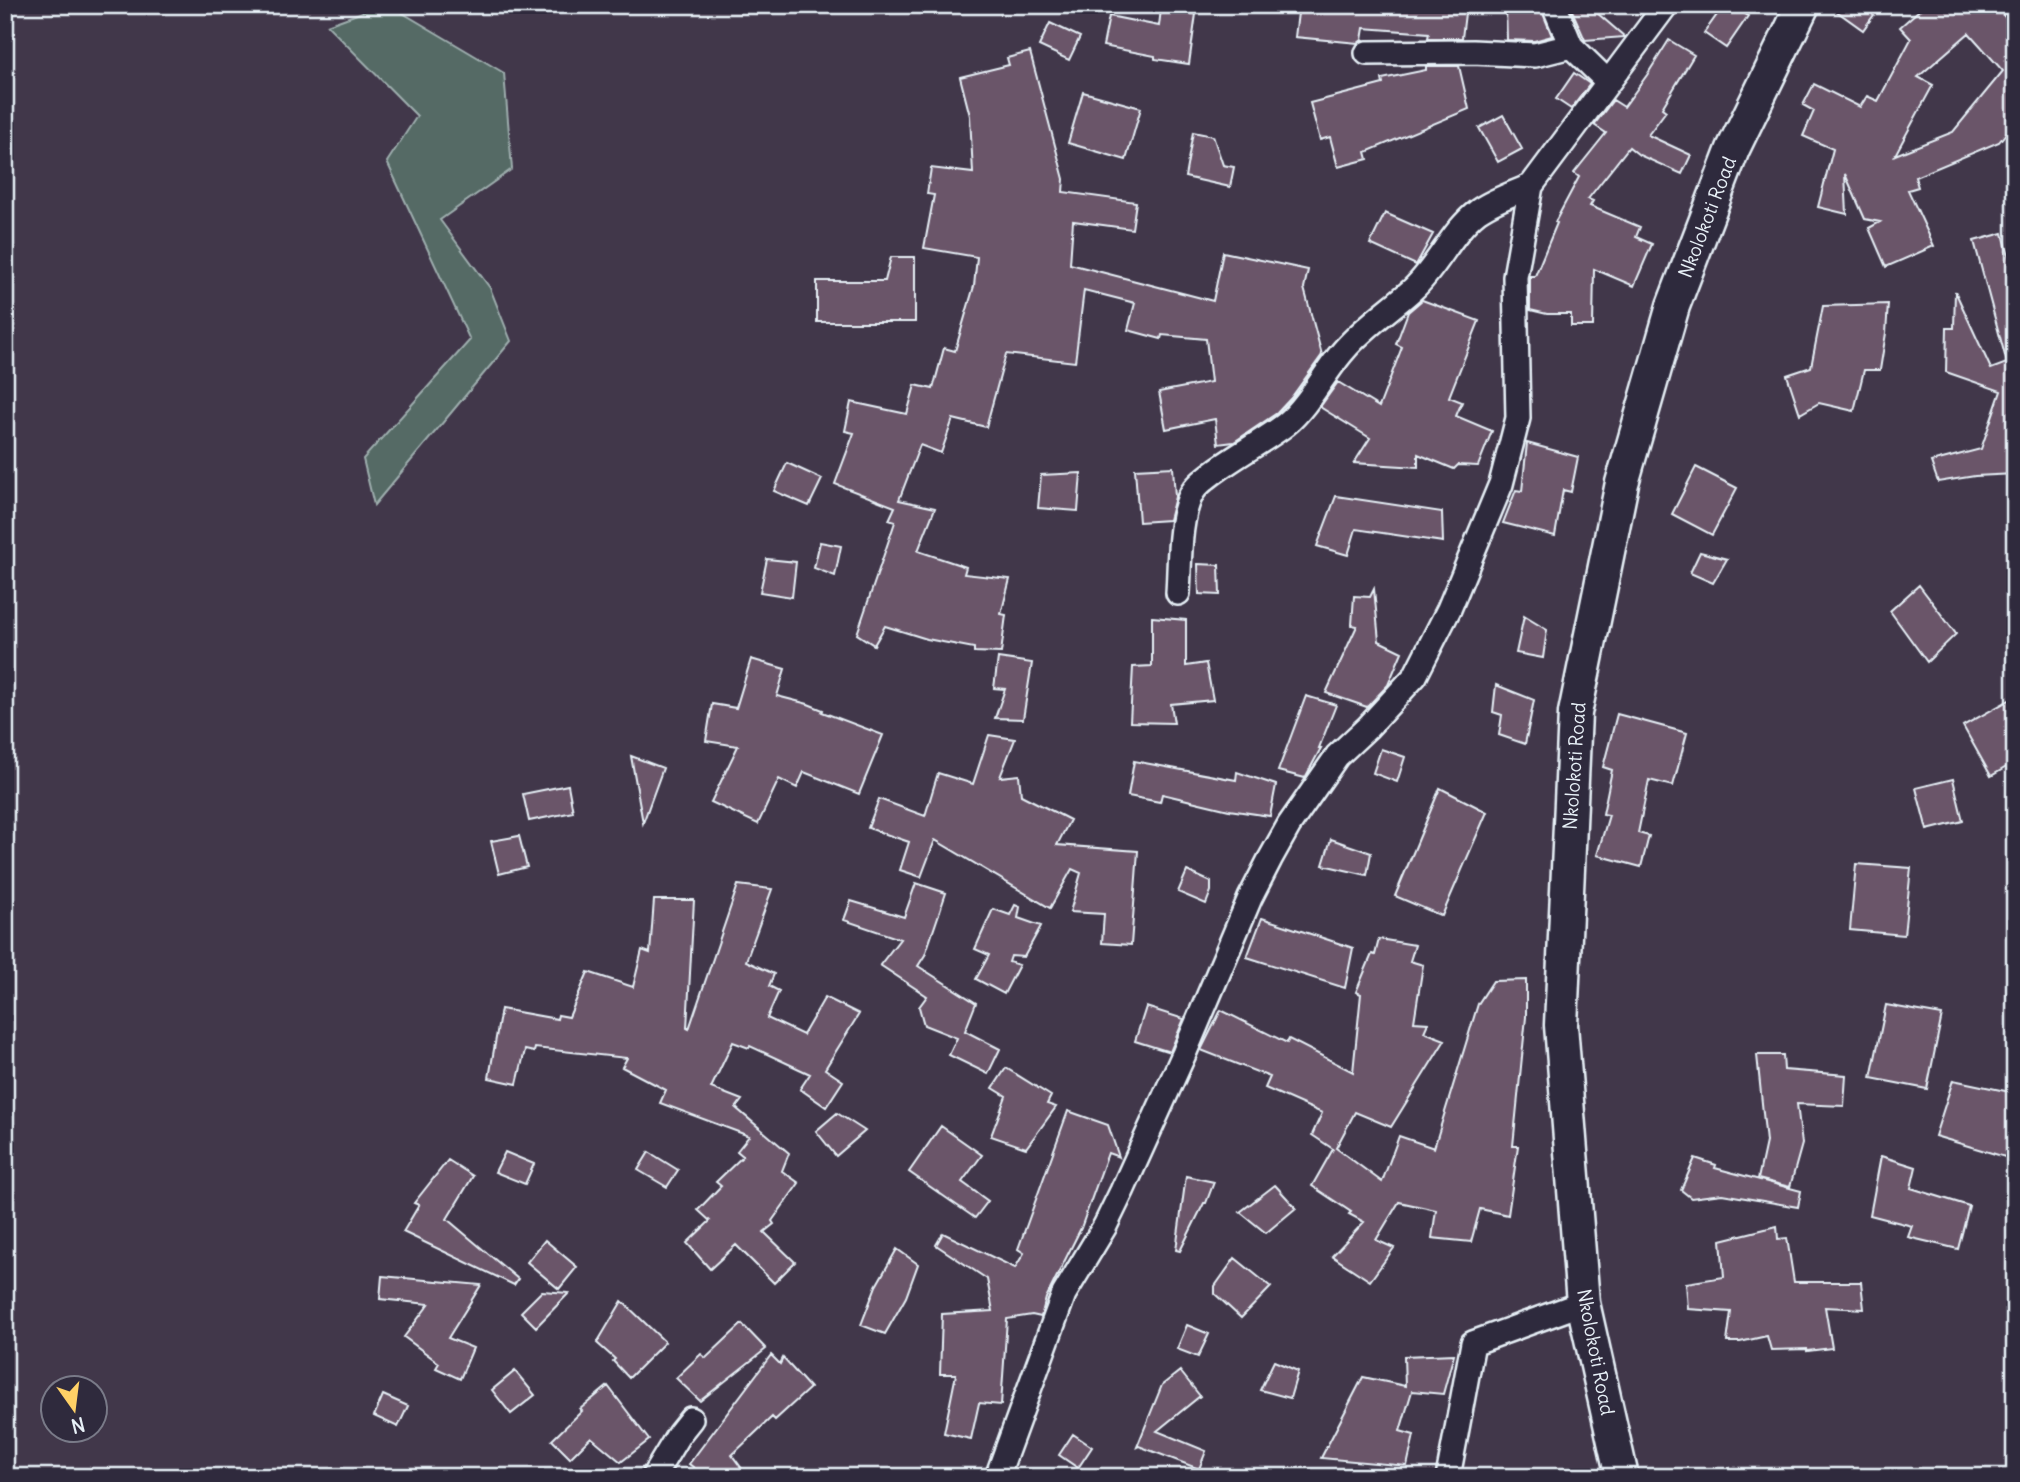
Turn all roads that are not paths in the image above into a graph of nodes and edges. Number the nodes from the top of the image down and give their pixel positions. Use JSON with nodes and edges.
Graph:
{"nodes":[{"id":1,"x":1554,"y":5,"type":"edge"},
{"id":2,"x":1666,"y":5,"type":"edge"},
{"id":3,"x":1802,"y":5,"type":"edge"},
{"id":4,"x":1571,"y":46,"type":"junction"},
{"id":5,"x":1367,"y":53,"type":"dead end"},
{"id":6,"x":1608,"y":82,"type":"junction"},
{"id":7,"x":1531,"y":186,"type":"junction"},
{"id":8,"x":1178,"y":593,"type":"dead end"},
{"id":9,"x":1583,"y":1303,"type":"junction"},
{"id":10,"x":691,"y":1419,"type":"dead end"},
{"id":11,"x":653,"y":1477,"type":"edge"},
{"id":12,"x":997,"y":1477,"type":"edge"},
{"id":13,"x":1448,"y":1477,"type":"edge"},
{"id":14,"x":1622,"y":1477,"type":"edge"}],
"edges":[{"from":1,"to":4,"type":"street"},
{"from":2,"to":6,"type":"street"},
{"from":3,"to":9,"type":"main road","name":"Nkolokoti Road"},
{"from":4,"to":5,"type":"street"},
{"from":4,"to":6,"type":"street"},
{"from":6,"to":7,"type":"street"},
{"from":7,"to":8,"type":"street"},
{"from":7,"to":12,"type":"street"},
{"from":9,"to":13,"type":"street"},
{"from":9,"to":14,"type":"main road","name":"Nkolokoti Road"},
{"from":10,"to":11,"type":"street"}]}
